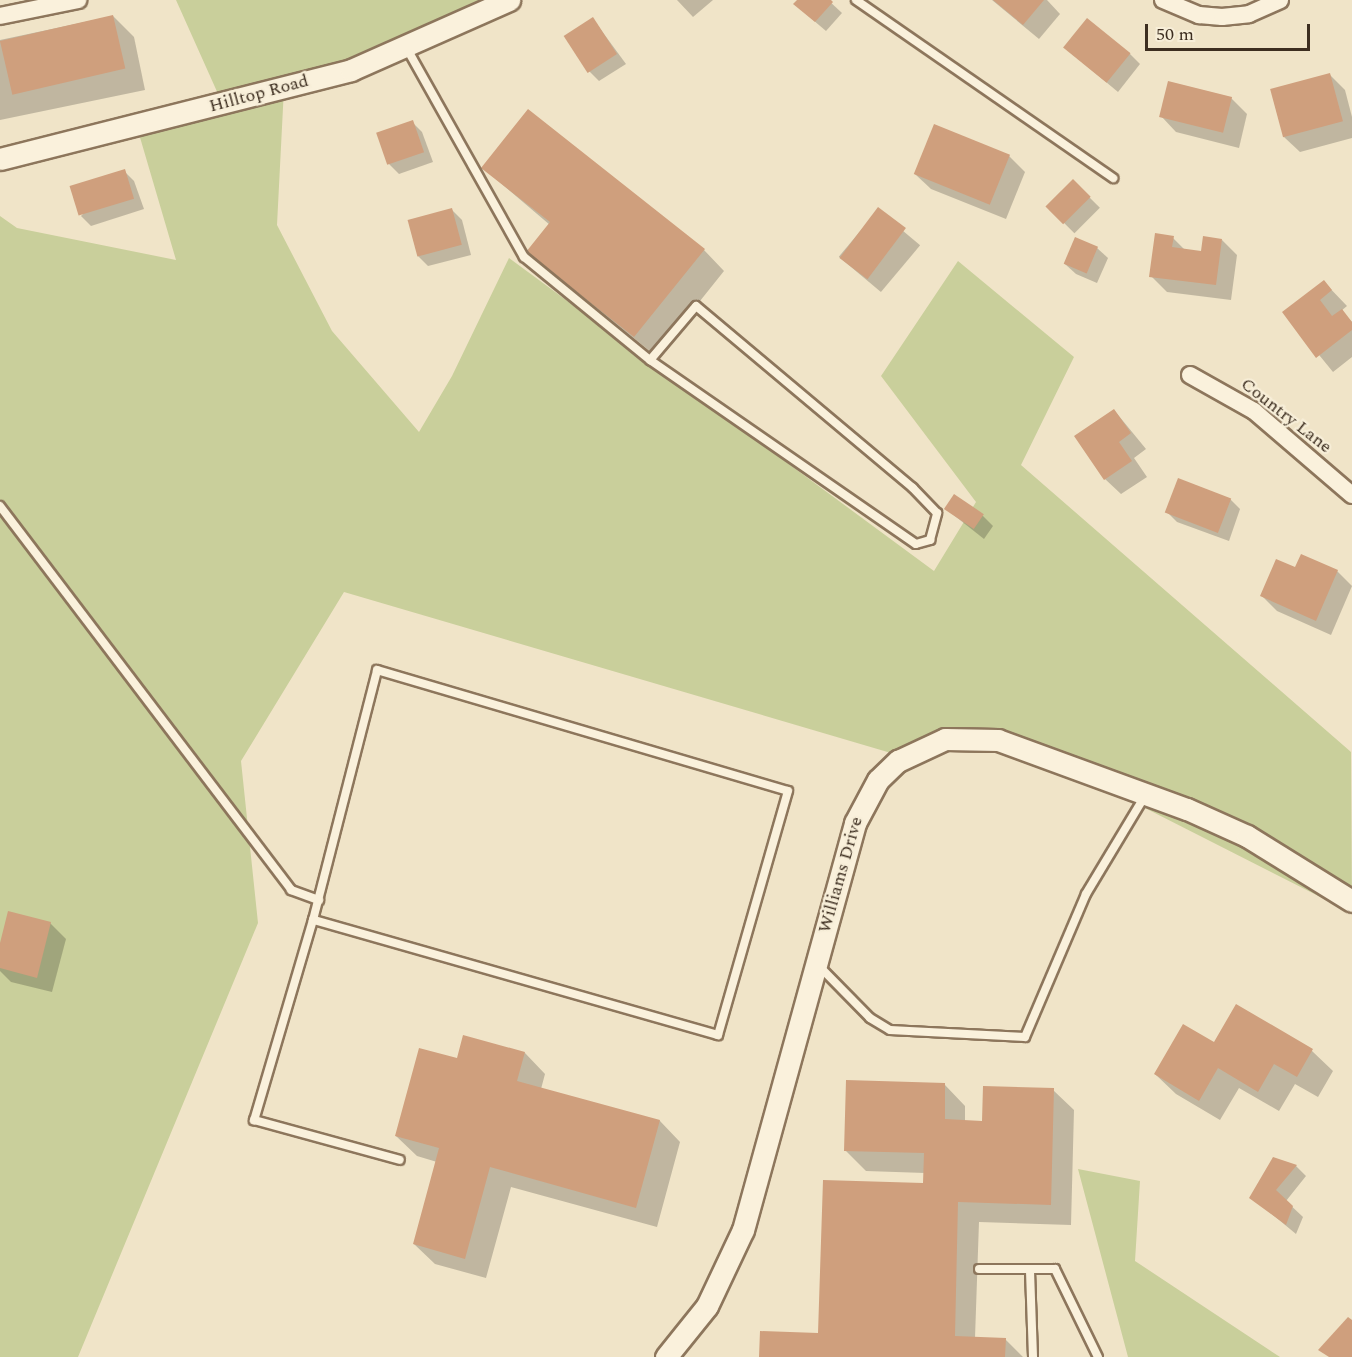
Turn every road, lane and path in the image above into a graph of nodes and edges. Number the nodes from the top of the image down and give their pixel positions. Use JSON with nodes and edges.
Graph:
{"nodes":[{"id":1,"x":78,"y":0,"type":"edge"},
{"id":2,"x":509,"y":0,"type":"edge"},
{"id":3,"x":856,"y":0,"type":"edge"},
{"id":4,"x":1163,"y":0,"type":"edge"},
{"id":5,"x":1280,"y":0,"type":"edge"},
{"id":6,"x":0,"y":16,"type":"edge"},
{"id":7,"x":406,"y":46,"type":"junction"},
{"id":8,"x":0,"y":159,"type":"edge"},
{"id":9,"x":1113,"y":178,"type":"dead end"},
{"id":10,"x":650,"y":360,"type":"junction"},
{"id":11,"x":1190,"y":375,"type":"dead end"},
{"id":12,"x":1352,"y":495,"type":"edge"},
{"id":13,"x":0,"y":506,"type":"edge"},
{"id":14,"x":1146,"y":793,"type":"junction"},
{"id":15,"x":319,"y":900,"type":"junction"},
{"id":16,"x":1352,"y":901,"type":"edge"},
{"id":17,"x":313,"y":920,"type":"junction"},
{"id":18,"x":816,"y":963,"type":"junction"},
{"id":19,"x":400,"y":1160,"type":"dead end"},
{"id":20,"x":979,"y":1269,"type":"dead end"},
{"id":21,"x":1030,"y":1270,"type":"junction"},
{"id":22,"x":666,"y":1357,"type":"edge"},
{"id":23,"x":1033,"y":1357,"type":"edge"},
{"id":24,"x":1098,"y":1357,"type":"edge"}],
"edges":[{"from":1,"to":6,"type":"street"},
{"from":2,"to":7,"type":"street","name":"Hilltop Road"},
{"from":3,"to":9,"type":"lane"},
{"from":4,"to":5,"type":"street"},
{"from":7,"to":8,"type":"street","name":"Hilltop Road"},
{"from":7,"to":10,"type":"lane"},
{"from":10,"to":10,"type":"lane"},
{"from":11,"to":12,"type":"street","name":"Country Lane"},
{"from":13,"to":15,"type":"lane"},
{"from":14,"to":16,"type":"street","name":"Williams Drive"},
{"from":14,"to":18,"type":"street","name":"Williams Drive"},
{"from":14,"to":18,"type":"lane"},
{"from":15,"to":17,"type":"lane"},
{"from":15,"to":17,"type":"lane"},
{"from":17,"to":19,"type":"lane"},
{"from":18,"to":22,"type":"street","name":"Williams Drive"},
{"from":20,"to":21,"type":"lane"},
{"from":21,"to":23,"type":"lane"},
{"from":21,"to":24,"type":"lane"}]}
